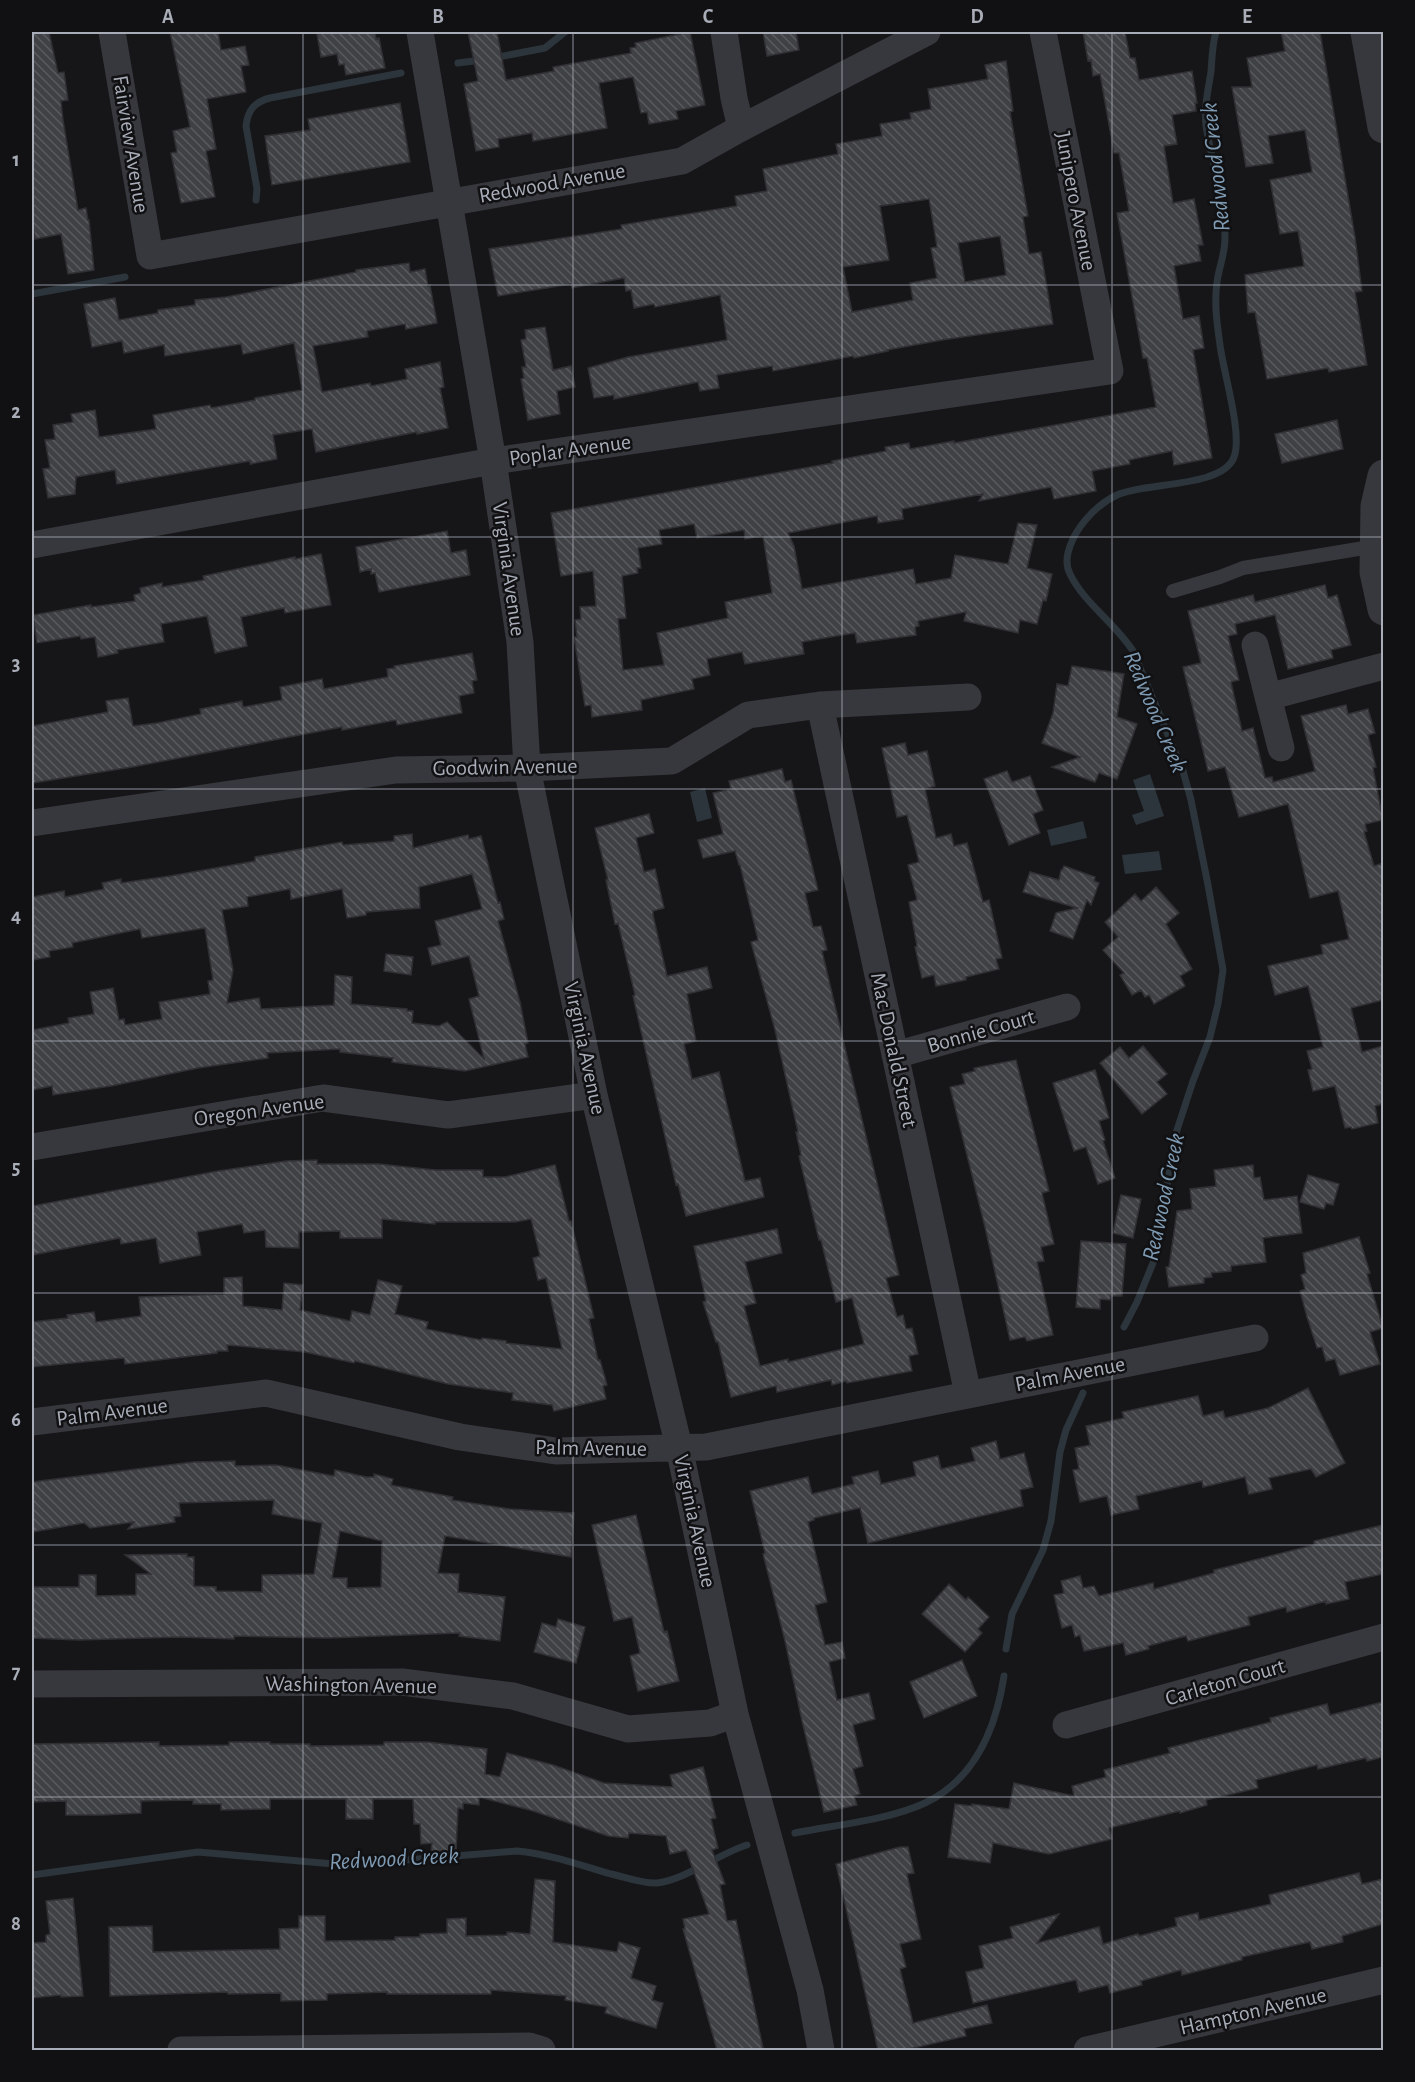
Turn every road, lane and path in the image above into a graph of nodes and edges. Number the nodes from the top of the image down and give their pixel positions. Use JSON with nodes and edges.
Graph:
{"nodes":[{"id":1,"x":112,"y":32,"type":"edge"},
{"id":2,"x":420,"y":32,"type":"edge"},
{"id":3,"x":724,"y":32,"type":"edge"},
{"id":4,"x":927,"y":32,"type":"edge"},
{"id":5,"x":1042,"y":32,"type":"edge"},
{"id":6,"x":1367,"y":32,"type":"edge"},
{"id":7,"x":1383,"y":127,"type":"edge"},
{"id":8,"x":741,"y":128,"type":"junction"},
{"id":9,"x":448,"y":201,"type":"junction"},
{"id":10,"x":150,"y":256,"type":"joint"},
{"id":11,"x":1110,"y":371,"type":"joint"},
{"id":12,"x":493,"y":461,"type":"junction"},
{"id":13,"x":1383,"y":476,"type":"edge"},
{"id":14,"x":32,"y":545,"type":"edge"},
{"id":15,"x":1376,"y":546,"type":"junction"},
{"id":16,"x":1173,"y":591,"type":"dead end"},
{"id":17,"x":1383,"y":609,"type":"edge"},
{"id":18,"x":1255,"y":645,"type":"dead end"},
{"id":19,"x":1383,"y":666,"type":"edge"},
{"id":20,"x":968,"y":697,"type":"dead end"},
{"id":21,"x":1268,"y":697,"type":"junction"},
{"id":22,"x":820,"y":705,"type":"junction"},
{"id":23,"x":1281,"y":748,"type":"dead end"},
{"id":24,"x":527,"y":768,"type":"junction"},
{"id":25,"x":32,"y":823,"type":"edge"},
{"id":26,"x":1067,"y":1006,"type":"dead end"},
{"id":27,"x":895,"y":1055,"type":"junction"},
{"id":28,"x":594,"y":1095,"type":"junction"},
{"id":29,"x":32,"y":1147,"type":"edge"},
{"id":30,"x":1255,"y":1338,"type":"dead end"},
{"id":31,"x":968,"y":1394,"type":"junction"},
{"id":32,"x":32,"y":1422,"type":"edge"},
{"id":33,"x":679,"y":1447,"type":"junction"},
{"id":34,"x":1383,"y":1637,"type":"edge"},
{"id":35,"x":32,"y":1684,"type":"edge"},
{"id":36,"x":735,"y":1714,"type":"junction"},
{"id":37,"x":1066,"y":1725,"type":"dead end"},
{"id":38,"x":1383,"y":1980,"type":"edge"},
{"id":39,"x":181,"y":2050,"type":"edge"},
{"id":40,"x":232,"y":2050,"type":"edge"},
{"id":41,"x":542,"y":2050,"type":"edge"},
{"id":42,"x":821,"y":2050,"type":"edge"},
{"id":43,"x":1087,"y":2050,"type":"edge"}],
"edges":[{"from":1,"to":10,"type":"street","name":"Fairview Avenue"},
{"from":2,"to":9,"type":"street","name":"Virginia Avenue"},
{"from":3,"to":8,"type":"street"},
{"from":4,"to":8,"type":"street","name":"Redwood Avenue"},
{"from":5,"to":11,"type":"street","name":"Junipero Avenue"},
{"from":6,"to":7,"type":"street"},
{"from":8,"to":9,"type":"street","name":"Redwood Avenue"},
{"from":9,"to":10,"type":"street","name":"Redwood Avenue"},
{"from":9,"to":12,"type":"street","name":"Virginia Avenue"},
{"from":11,"to":12,"type":"street","name":"Poplar Avenue"},
{"from":12,"to":14,"type":"street","name":"Poplar Avenue"},
{"from":12,"to":24,"type":"street","name":"Virginia Avenue"},
{"from":13,"to":15,"type":"street"},
{"from":15,"to":16,"type":"lane"},
{"from":15,"to":17,"type":"street"},
{"from":18,"to":21,"type":"street"},
{"from":19,"to":21,"type":"street"},
{"from":20,"to":22,"type":"street","name":"Goodwin Avenue"},
{"from":21,"to":23,"type":"street"},
{"from":22,"to":24,"type":"street","name":"Goodwin Avenue"},
{"from":22,"to":27,"type":"street","name":"Mac Donald Street"},
{"from":24,"to":25,"type":"street","name":"Goodwin Avenue"},
{"from":24,"to":28,"type":"street","name":"Virginia Avenue"},
{"from":26,"to":27,"type":"street","name":"Bonnie Court"},
{"from":27,"to":31,"type":"street","name":"Mac Donald Street"},
{"from":28,"to":29,"type":"street","name":"Oregon Avenue"},
{"from":28,"to":33,"type":"street","name":"Virginia Avenue"},
{"from":30,"to":31,"type":"street","name":"Palm Avenue"},
{"from":31,"to":33,"type":"street","name":"Palm Avenue"},
{"from":32,"to":33,"type":"street","name":"Palm Avenue"},
{"from":33,"to":36,"type":"street","name":"Virginia Avenue"},
{"from":34,"to":37,"type":"street","name":"Carleton Court"},
{"from":35,"to":36,"type":"street","name":"Washington Avenue"},
{"from":36,"to":42,"type":"street","name":"Virginia Avenue"},
{"from":38,"to":43,"type":"street","name":"Hampton Avenue"},
{"from":39,"to":40,"type":"street"},
{"from":40,"to":41,"type":"street"}]}
